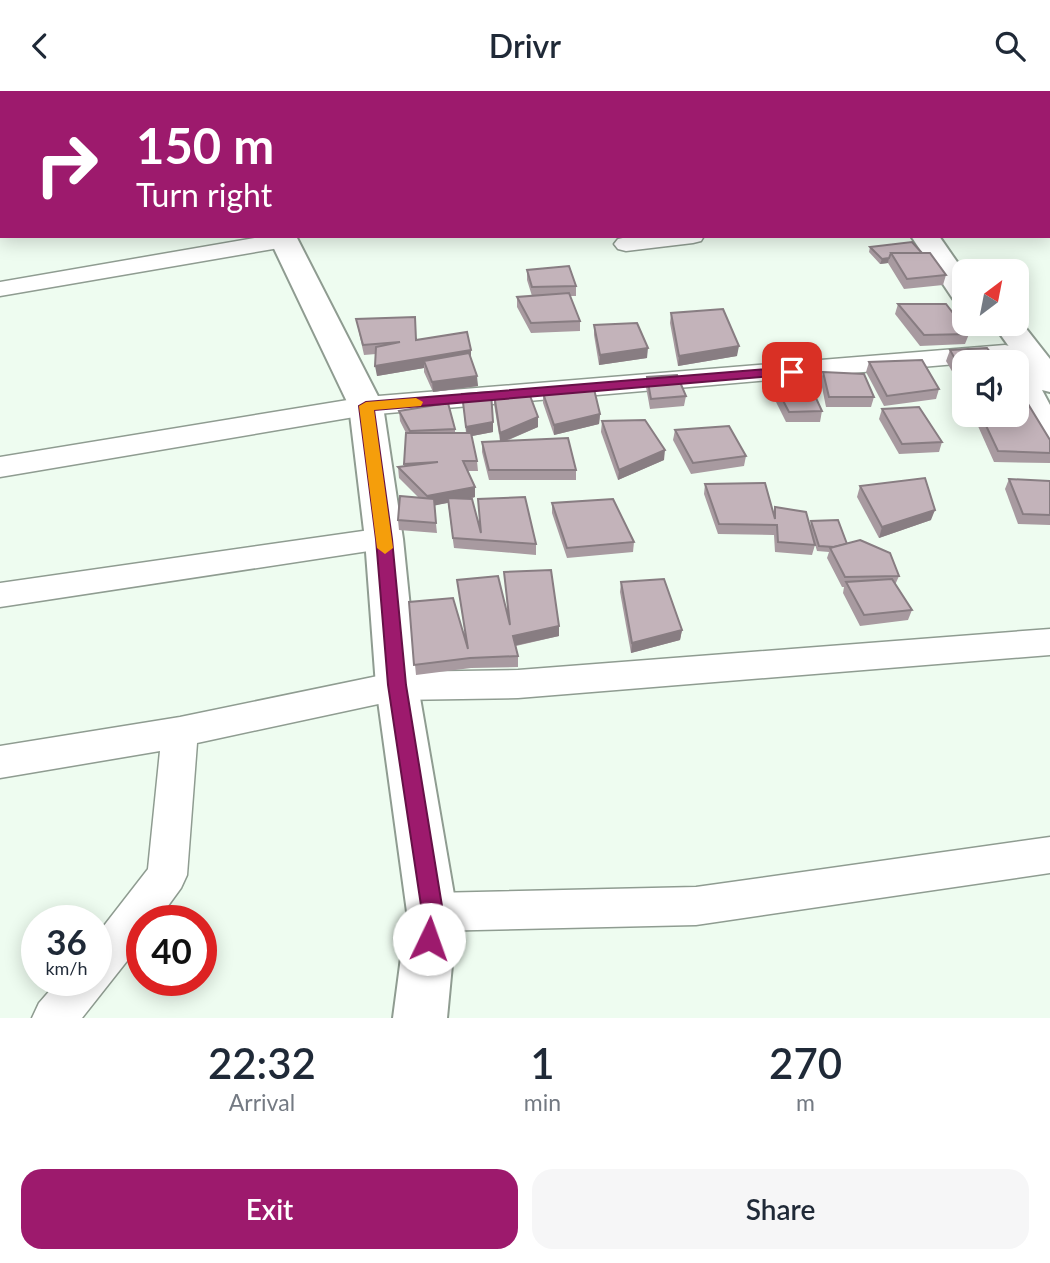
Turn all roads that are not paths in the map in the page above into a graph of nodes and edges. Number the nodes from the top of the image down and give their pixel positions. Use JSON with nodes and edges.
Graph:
{"nodes":[{"id":1,"x":283,"y":238,"type":"edge"},
{"id":2,"x":676,"y":238,"type":"edge"},
{"id":3,"x":926,"y":238,"type":"edge"},
{"id":4,"x":949,"y":238,"type":"edge"},
{"id":5,"x":626,"y":244,"type":"dead end"},
{"id":6,"x":964,"y":259,"type":"edge"},
{"id":7,"x":952,"y":275,"type":"edge"},
{"id":8,"x":0,"y":289,"type":"edge"},
{"id":9,"x":995,"y":336,"type":"edge"},
{"id":10,"x":1007,"y":350,"type":"edge"},
{"id":11,"x":952,"y":358,"type":"edge"},
{"id":12,"x":1029,"y":367,"type":"edge"},
{"id":13,"x":1050,"y":382,"type":"edge"},
{"id":14,"x":1029,"y":393,"type":"edge"},
{"id":15,"x":366,"y":406,"type":"junction"},
{"id":16,"x":1050,"y":437,"type":"edge"},
{"id":17,"x":0,"y":467,"type":"edge"},
{"id":18,"x":384,"y":539,"type":"junction"},
{"id":19,"x":0,"y":595,"type":"edge"},
{"id":20,"x":1050,"y":642,"type":"edge"},
{"id":21,"x":397,"y":685,"type":"junction"},
{"id":22,"x":180,"y":732,"type":"junction"},
{"id":23,"x":0,"y":762,"type":"edge"},
{"id":24,"x":1050,"y":855,"type":"edge"},
{"id":25,"x":432,"y":912,"type":"junction"},
{"id":26,"x":112,"y":949,"type":"edge"},
{"id":27,"x":73,"y":996,"type":"edge"},
{"id":28,"x":54,"y":1018,"type":"edge"},
{"id":29,"x":420,"y":1018,"type":"edge"}],
"edges":[{"from":1,"to":8,"type":"street"},
{"from":1,"to":15,"type":"street"},
{"from":2,"to":5,"type":"street"},
{"from":3,"to":7,"type":"street"},
{"from":4,"to":6,"type":"street"},
{"from":9,"to":10,"type":"street"},
{"from":11,"to":15,"type":"street"},
{"from":12,"to":13,"type":"street"},
{"from":14,"to":16,"type":"street"},
{"from":15,"to":17,"type":"street"},
{"from":15,"to":18,"type":"street"},
{"from":18,"to":19,"type":"street"},
{"from":18,"to":21,"type":"street"},
{"from":20,"to":21,"type":"street"},
{"from":21,"to":22,"type":"street"},
{"from":21,"to":25,"type":"street"},
{"from":22,"to":23,"type":"street"},
{"from":22,"to":26,"type":"street"},
{"from":24,"to":25,"type":"street"},
{"from":25,"to":29,"type":"street"},
{"from":27,"to":28,"type":"street"}]}
